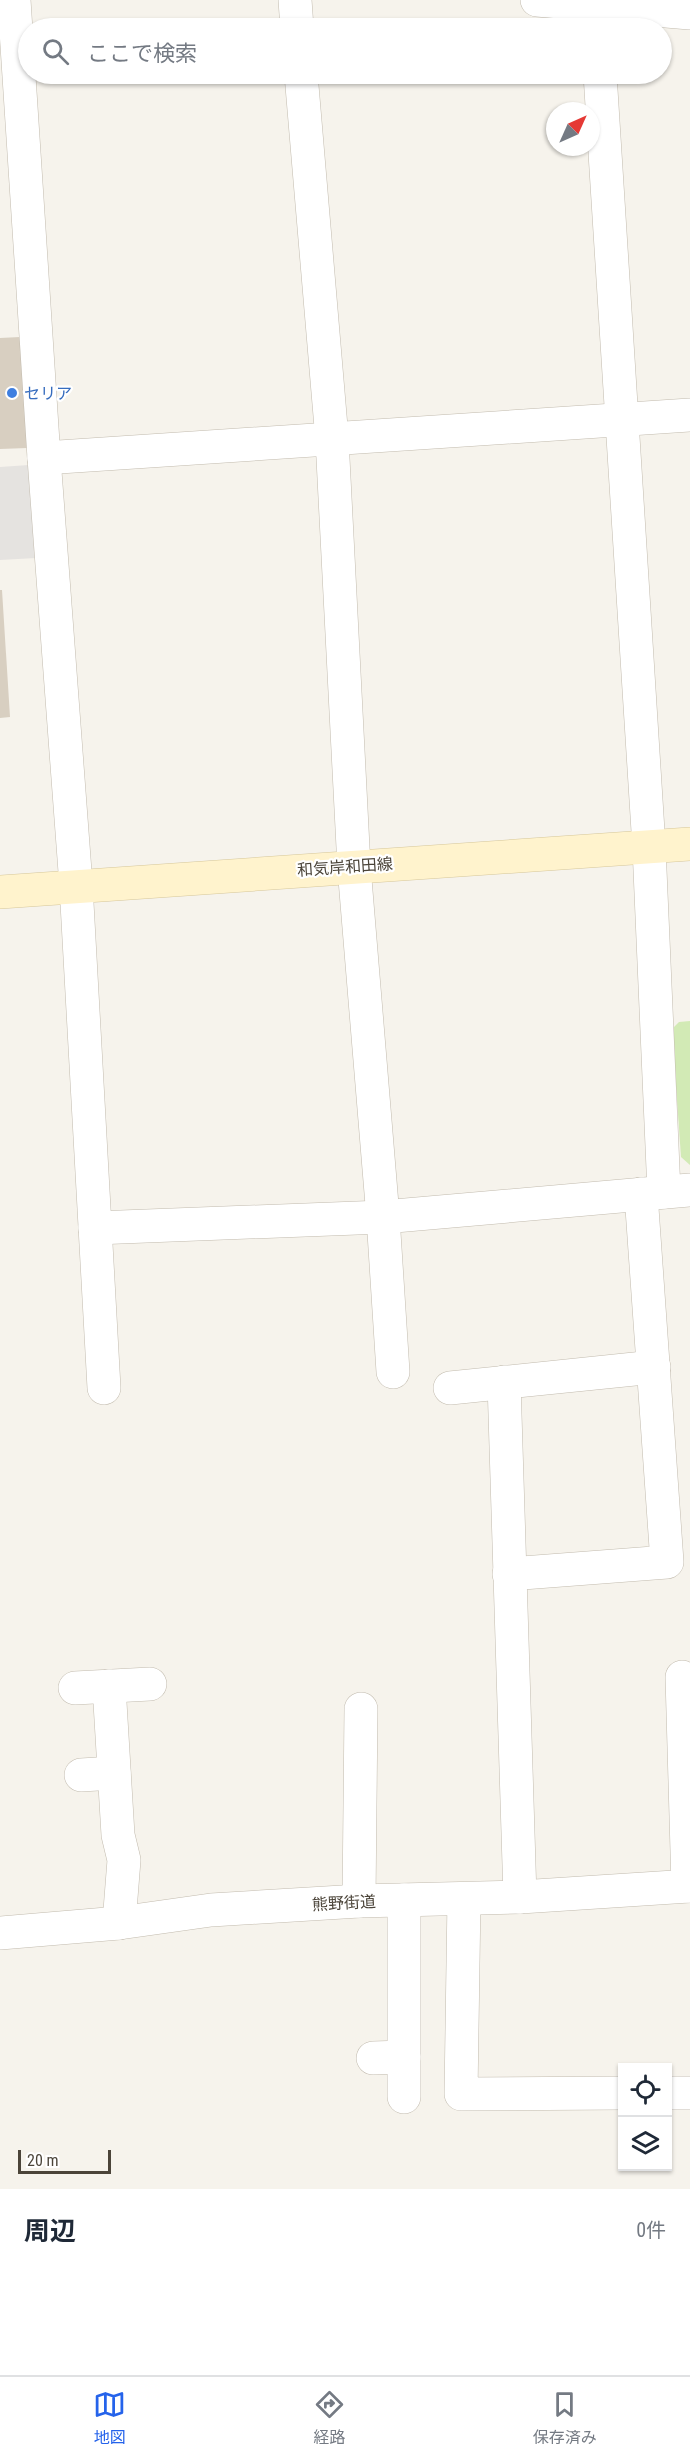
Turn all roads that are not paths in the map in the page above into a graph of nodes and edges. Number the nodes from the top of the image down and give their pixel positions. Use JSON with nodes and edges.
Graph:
{"nodes":[{"id":1,"x":14,"y":0,"type":"edge"},
{"id":2,"x":295,"y":0,"type":"edge"},
{"id":3,"x":537,"y":0,"type":"edge"},
{"id":4,"x":690,"y":13,"type":"edge"},
{"id":5,"x":597,"y":17,"type":"edge"},
{"id":6,"x":296,"y":18,"type":"edge"},
{"id":7,"x":18,"y":61,"type":"edge"},
{"id":8,"x":20,"y":84,"type":"edge"},
{"id":9,"x":302,"y":84,"type":"edge"},
{"id":10,"x":601,"y":84,"type":"edge"},
{"id":11,"x":690,"y":415,"type":"edge"},
{"id":12,"x":621,"y":419,"type":"junction"},
{"id":13,"x":332,"y":439,"type":"junction"},
{"id":14,"x":44,"y":458,"type":"junction"},
{"id":15,"x":690,"y":844,"type":"edge"},
{"id":16,"x":649,"y":847,"type":"junction"},
{"id":17,"x":354,"y":867,"type":"junction"},
{"id":18,"x":76,"y":885,"type":"junction"},
{"id":19,"x":0,"y":892,"type":"edge"},
{"id":20,"x":665,"y":1192,"type":"edge"},
{"id":21,"x":383,"y":1217,"type":"junction"},
{"id":22,"x":95,"y":1228,"type":"junction"},
{"id":23,"x":654,"y":1367,"type":"junction"},
{"id":24,"x":393,"y":1372,"type":"dead end"},
{"id":25,"x":504,"y":1382,"type":"junction"},
{"id":26,"x":104,"y":1388,"type":"dead end"},
{"id":27,"x":450,"y":1388,"type":"dead end"},
{"id":28,"x":509,"y":1574,"type":"junction"},
{"id":29,"x":682,"y":1677,"type":"dead end"},
{"id":30,"x":150,"y":1684,"type":"dead end"},
{"id":31,"x":109,"y":1686,"type":"junction"},
{"id":32,"x":75,"y":1688,"type":"dead end"},
{"id":33,"x":361,"y":1709,"type":"dead end"},
{"id":34,"x":114,"y":1773,"type":"junction"},
{"id":35,"x":81,"y":1775,"type":"dead end"},
{"id":36,"x":689,"y":1886,"type":"edge"},
{"id":37,"x":520,"y":1897,"type":"junction"},
{"id":38,"x":464,"y":1899,"type":"junction"},
{"id":39,"x":404,"y":1900,"type":"junction"},
{"id":40,"x":359,"y":1901,"type":"junction"},
{"id":41,"x":119,"y":1923,"type":"junction"},
{"id":42,"x":0,"y":1933,"type":"edge"},
{"id":43,"x":690,"y":2092,"type":"edge"},
{"id":44,"x":618,"y":2093,"type":"edge"},
{"id":45,"x":672,"y":2093,"type":"edge"},
{"id":46,"x":404,"y":2097,"type":"dead end"}],
"edges":[{"from":1,"to":7,"type":"street"},
{"from":2,"to":6,"type":"street"},
{"from":3,"to":5,"type":"street"},
{"from":4,"to":5,"type":"street"},
{"from":8,"to":14,"type":"street"},
{"from":9,"to":13,"type":"street"},
{"from":10,"to":12,"type":"street"},
{"from":11,"to":12,"type":"street"},
{"from":12,"to":13,"type":"street"},
{"from":12,"to":16,"type":"street"},
{"from":13,"to":14,"type":"street"},
{"from":13,"to":17,"type":"street"},
{"from":14,"to":18,"type":"street"},
{"from":15,"to":16,"type":"main road","name":"和気岸和田線"},
{"from":16,"to":17,"type":"main road","name":"和気岸和田線"},
{"from":16,"to":20,"type":"street"},
{"from":17,"to":18,"type":"main road","name":"和気岸和田線"},
{"from":17,"to":21,"type":"street"},
{"from":18,"to":19,"type":"main road","name":"和気岸和田線"},
{"from":18,"to":22,"type":"street"},
{"from":20,"to":21,"type":"street"},
{"from":20,"to":23,"type":"street"},
{"from":21,"to":22,"type":"street"},
{"from":21,"to":24,"type":"street"},
{"from":22,"to":26,"type":"street"},
{"from":23,"to":25,"type":"street"},
{"from":23,"to":28,"type":"street"},
{"from":25,"to":27,"type":"street"},
{"from":25,"to":28,"type":"street"},
{"from":28,"to":37,"type":"street"},
{"from":29,"to":36,"type":"street"},
{"from":30,"to":31,"type":"street"},
{"from":31,"to":32,"type":"street"},
{"from":31,"to":34,"type":"street"},
{"from":33,"to":40,"type":"street"},
{"from":34,"to":35,"type":"street"},
{"from":34,"to":41,"type":"street"},
{"from":36,"to":37,"type":"street","name":"熊野街道"},
{"from":37,"to":38,"type":"street","name":"熊野街道"},
{"from":38,"to":39,"type":"street","name":"熊野街道"},
{"from":38,"to":44,"type":"street"},
{"from":39,"to":40,"type":"street","name":"熊野街道"},
{"from":39,"to":46,"type":"street"},
{"from":40,"to":41,"type":"street","name":"熊野街道"},
{"from":41,"to":42,"type":"street","name":"熊野街道"},
{"from":43,"to":45,"type":"street"}]}
